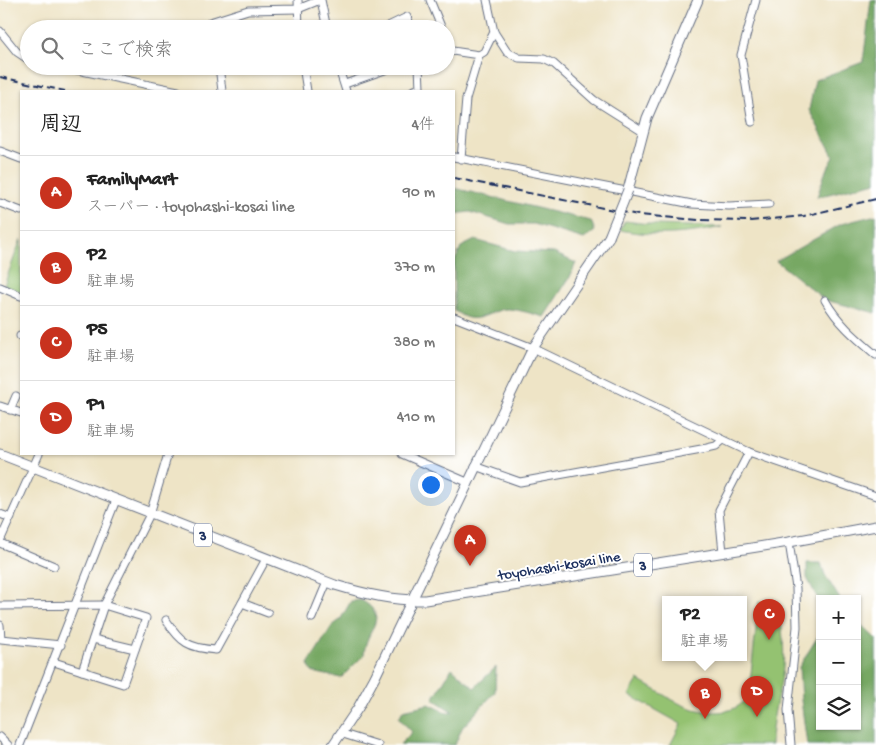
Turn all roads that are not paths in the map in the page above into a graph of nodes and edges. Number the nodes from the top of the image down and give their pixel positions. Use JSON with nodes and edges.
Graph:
{"nodes":[{"id":1,"x":298,"y":0,"type":"edge"},
{"id":2,"x":321,"y":0,"type":"edge"},
{"id":3,"x":430,"y":0,"type":"edge"},
{"id":4,"x":487,"y":0,"type":"edge"},
{"id":5,"x":698,"y":0,"type":"edge"},
{"id":6,"x":756,"y":0,"type":"edge"},
{"id":7,"x":298,"y":9,"type":"junction"},
{"id":8,"x":216,"y":20,"type":"edge"},
{"id":9,"x":299,"y":20,"type":"edge"},
{"id":10,"x":325,"y":20,"type":"edge"},
{"id":11,"x":438,"y":20,"type":"edge"},
{"id":12,"x":0,"y":31,"type":"edge"},
{"id":13,"x":494,"y":32,"type":"junction"},
{"id":14,"x":455,"y":51,"type":"edge"},
{"id":15,"x":20,"y":54,"type":"edge"},
{"id":16,"x":479,"y":55,"type":"junction"},
{"id":17,"x":101,"y":75,"type":"edge"},
{"id":18,"x":220,"y":75,"type":"edge"},
{"id":19,"x":304,"y":75,"type":"edge"},
{"id":20,"x":341,"y":75,"type":"edge"},
{"id":21,"x":376,"y":75,"type":"edge"},
{"id":22,"x":419,"y":75,"type":"edge"},
{"id":23,"x":346,"y":88,"type":"edge"},
{"id":24,"x":173,"y":90,"type":"edge"},
{"id":25,"x":222,"y":90,"type":"edge"},
{"id":26,"x":307,"y":90,"type":"edge"},
{"id":27,"x":415,"y":90,"type":"edge"},
{"id":28,"x":752,"y":122,"type":"dead end"},
{"id":29,"x":643,"y":131,"type":"junction"},
{"id":30,"x":0,"y":151,"type":"edge"},
{"id":31,"x":457,"y":158,"type":"edge"},
{"id":32,"x":20,"y":159,"type":"edge"},
{"id":33,"x":628,"y":190,"type":"junction"},
{"id":34,"x":0,"y":203,"type":"edge"},
{"id":35,"x":768,"y":204,"type":"dead end"},
{"id":36,"x":20,"y":211,"type":"edge"},
{"id":37,"x":0,"y":287,"type":"edge"},
{"id":38,"x":20,"y":296,"type":"edge"},
{"id":39,"x":826,"y":300,"type":"dead end"},
{"id":40,"x":455,"y":317,"type":"edge"},
{"id":41,"x":533,"y":348,"type":"junction"},
{"id":42,"x":876,"y":355,"type":"edge"},
{"id":43,"x":16,"y":396,"type":"dead end"},
{"id":44,"x":0,"y":406,"type":"edge"},
{"id":45,"x":10,"y":410,"type":"junction"},
{"id":46,"x":20,"y":413,"type":"edge"},
{"id":47,"x":723,"y":440,"type":"junction"},
{"id":48,"x":749,"y":452,"type":"junction"},
{"id":49,"x":0,"y":454,"type":"edge"},
{"id":50,"x":39,"y":455,"type":"edge"},
{"id":51,"x":168,"y":455,"type":"edge"},
{"id":52,"x":404,"y":455,"type":"edge"},
{"id":53,"x":475,"y":466,"type":"junction"},
{"id":54,"x":34,"y":467,"type":"junction"},
{"id":55,"x":467,"y":482,"type":"junction"},
{"id":56,"x":876,"y":496,"type":"edge"},
{"id":57,"x":116,"y":500,"type":"junction"},
{"id":58,"x":0,"y":514,"type":"edge"},
{"id":59,"x":150,"y":514,"type":"junction"},
{"id":60,"x":11,"y":518,"type":"junction"},
{"id":61,"x":876,"y":526,"type":"edge"},
{"id":62,"x":0,"y":542,"type":"edge"},
{"id":63,"x":789,"y":542,"type":"junction"},
{"id":64,"x":723,"y":552,"type":"junction"},
{"id":65,"x":266,"y":559,"type":"junction"},
{"id":66,"x":54,"y":566,"type":"dead end"},
{"id":67,"x":327,"y":582,"type":"junction"},
{"id":68,"x":410,"y":601,"type":"junction"},
{"id":69,"x":242,"y":603,"type":"junction"},
{"id":70,"x":104,"y":605,"type":"junction"},
{"id":71,"x":0,"y":606,"type":"edge"},
{"id":72,"x":74,"y":606,"type":"junction"},
{"id":73,"x":268,"y":613,"type":"dead end"},
{"id":74,"x":312,"y":618,"type":"dead end"},
{"id":75,"x":166,"y":620,"type":"dead end"},
{"id":76,"x":0,"y":625,"type":"edge"},
{"id":77,"x":93,"y":638,"type":"junction"},
{"id":78,"x":61,"y":645,"type":"junction"},
{"id":79,"x":135,"y":649,"type":"junction"},
{"id":80,"x":54,"y":662,"type":"junction"},
{"id":81,"x":82,"y":671,"type":"junction"},
{"id":82,"x":340,"y":733,"type":"junction"},
{"id":83,"x":0,"y":737,"type":"edge"},
{"id":84,"x":8,"y":745,"type":"edge"},
{"id":85,"x":20,"y":745,"type":"edge"},
{"id":86,"x":333,"y":745,"type":"edge"},
{"id":87,"x":378,"y":745,"type":"edge"},
{"id":88,"x":791,"y":745,"type":"edge"}],
"edges":[{"from":1,"to":7,"type":"street"},
{"from":2,"to":7,"type":"street"},
{"from":2,"to":10,"type":"street"},
{"from":3,"to":11,"type":"street"},
{"from":4,"to":13,"type":"street"},
{"from":5,"to":29,"type":"main road"},
{"from":6,"to":28,"type":"street"},
{"from":7,"to":8,"type":"street"},
{"from":7,"to":9,"type":"street"},
{"from":12,"to":15,"type":"street"},
{"from":13,"to":16,"type":"street"},
{"from":13,"to":29,"type":"street"},
{"from":14,"to":16,"type":"street"},
{"from":16,"to":31,"type":"street"},
{"from":17,"to":24,"type":"street"},
{"from":18,"to":25,"type":"street"},
{"from":19,"to":26,"type":"street"},
{"from":20,"to":23,"type":"street"},
{"from":21,"to":23,"type":"street"},
{"from":22,"to":27,"type":"street"},
{"from":29,"to":33,"type":"main road"},
{"from":30,"to":32,"type":"street"},
{"from":31,"to":33,"type":"street"},
{"from":33,"to":35,"type":"street"},
{"from":33,"to":41,"type":"main road","bridge":true},
{"from":34,"to":36,"type":"street"},
{"from":37,"to":38,"type":"street"},
{"from":39,"to":42,"type":"street"},
{"from":40,"to":41,"type":"street"},
{"from":41,"to":47,"type":"street"},
{"from":41,"to":53,"type":"main road"},
{"from":43,"to":45,"type":"street"},
{"from":44,"to":45,"type":"street"},
{"from":45,"to":46,"type":"street"},
{"from":47,"to":48,"type":"street"},
{"from":47,"to":53,"type":"street"},
{"from":48,"to":56,"type":"street"},
{"from":48,"to":64,"type":"street"},
{"from":49,"to":54,"type":"main road","name":"toyohashi-kosai line","number":"3"},
{"from":50,"to":54,"type":"street"},
{"from":51,"to":59,"type":"street"},
{"from":52,"to":55,"type":"street"},
{"from":53,"to":55,"type":"main road"},
{"from":54,"to":57,"type":"main road","name":"toyohashi-kosai line","number":"3"},
{"from":54,"to":60,"type":"street"},
{"from":55,"to":68,"type":"main road"},
{"from":57,"to":59,"type":"main road","name":"toyohashi-kosai line","number":"3"},
{"from":57,"to":72,"type":"street"},
{"from":58,"to":60,"type":"street"},
{"from":59,"to":65,"type":"main road","name":"toyohashi-kosai line","number":"3"},
{"from":59,"to":70,"type":"street"},
{"from":60,"to":62,"type":"street"},
{"from":61,"to":63,"type":"main road","name":"toyohashi-kosai line","number":"3"},
{"from":62,"to":66,"type":"street"},
{"from":63,"to":64,"type":"main road","name":"toyohashi-kosai line","number":"3"},
{"from":63,"to":88,"type":"street"},
{"from":64,"to":68,"type":"main road","name":"toyohashi-kosai line","number":"3"},
{"from":65,"to":67,"type":"main road","name":"toyohashi-kosai line","number":"3"},
{"from":65,"to":69,"type":"street"},
{"from":67,"to":68,"type":"main road","name":"toyohashi-kosai line","number":"3"},
{"from":67,"to":74,"type":"street"},
{"from":68,"to":82,"type":"main road"},
{"from":69,"to":73,"type":"street"},
{"from":69,"to":75,"type":"street"},
{"from":70,"to":72,"type":"street"},
{"from":70,"to":77,"type":"street"},
{"from":70,"to":79,"type":"street"},
{"from":71,"to":72,"type":"street"},
{"from":72,"to":78,"type":"street"},
{"from":76,"to":78,"type":"street"},
{"from":77,"to":79,"type":"street"},
{"from":77,"to":81,"type":"street"},
{"from":78,"to":80,"type":"street"},
{"from":79,"to":81,"type":"street"},
{"from":80,"to":81,"type":"street"},
{"from":80,"to":85,"type":"street"},
{"from":82,"to":86,"type":"main road"},
{"from":82,"to":87,"type":"street"},
{"from":83,"to":84,"type":"street"}]}
